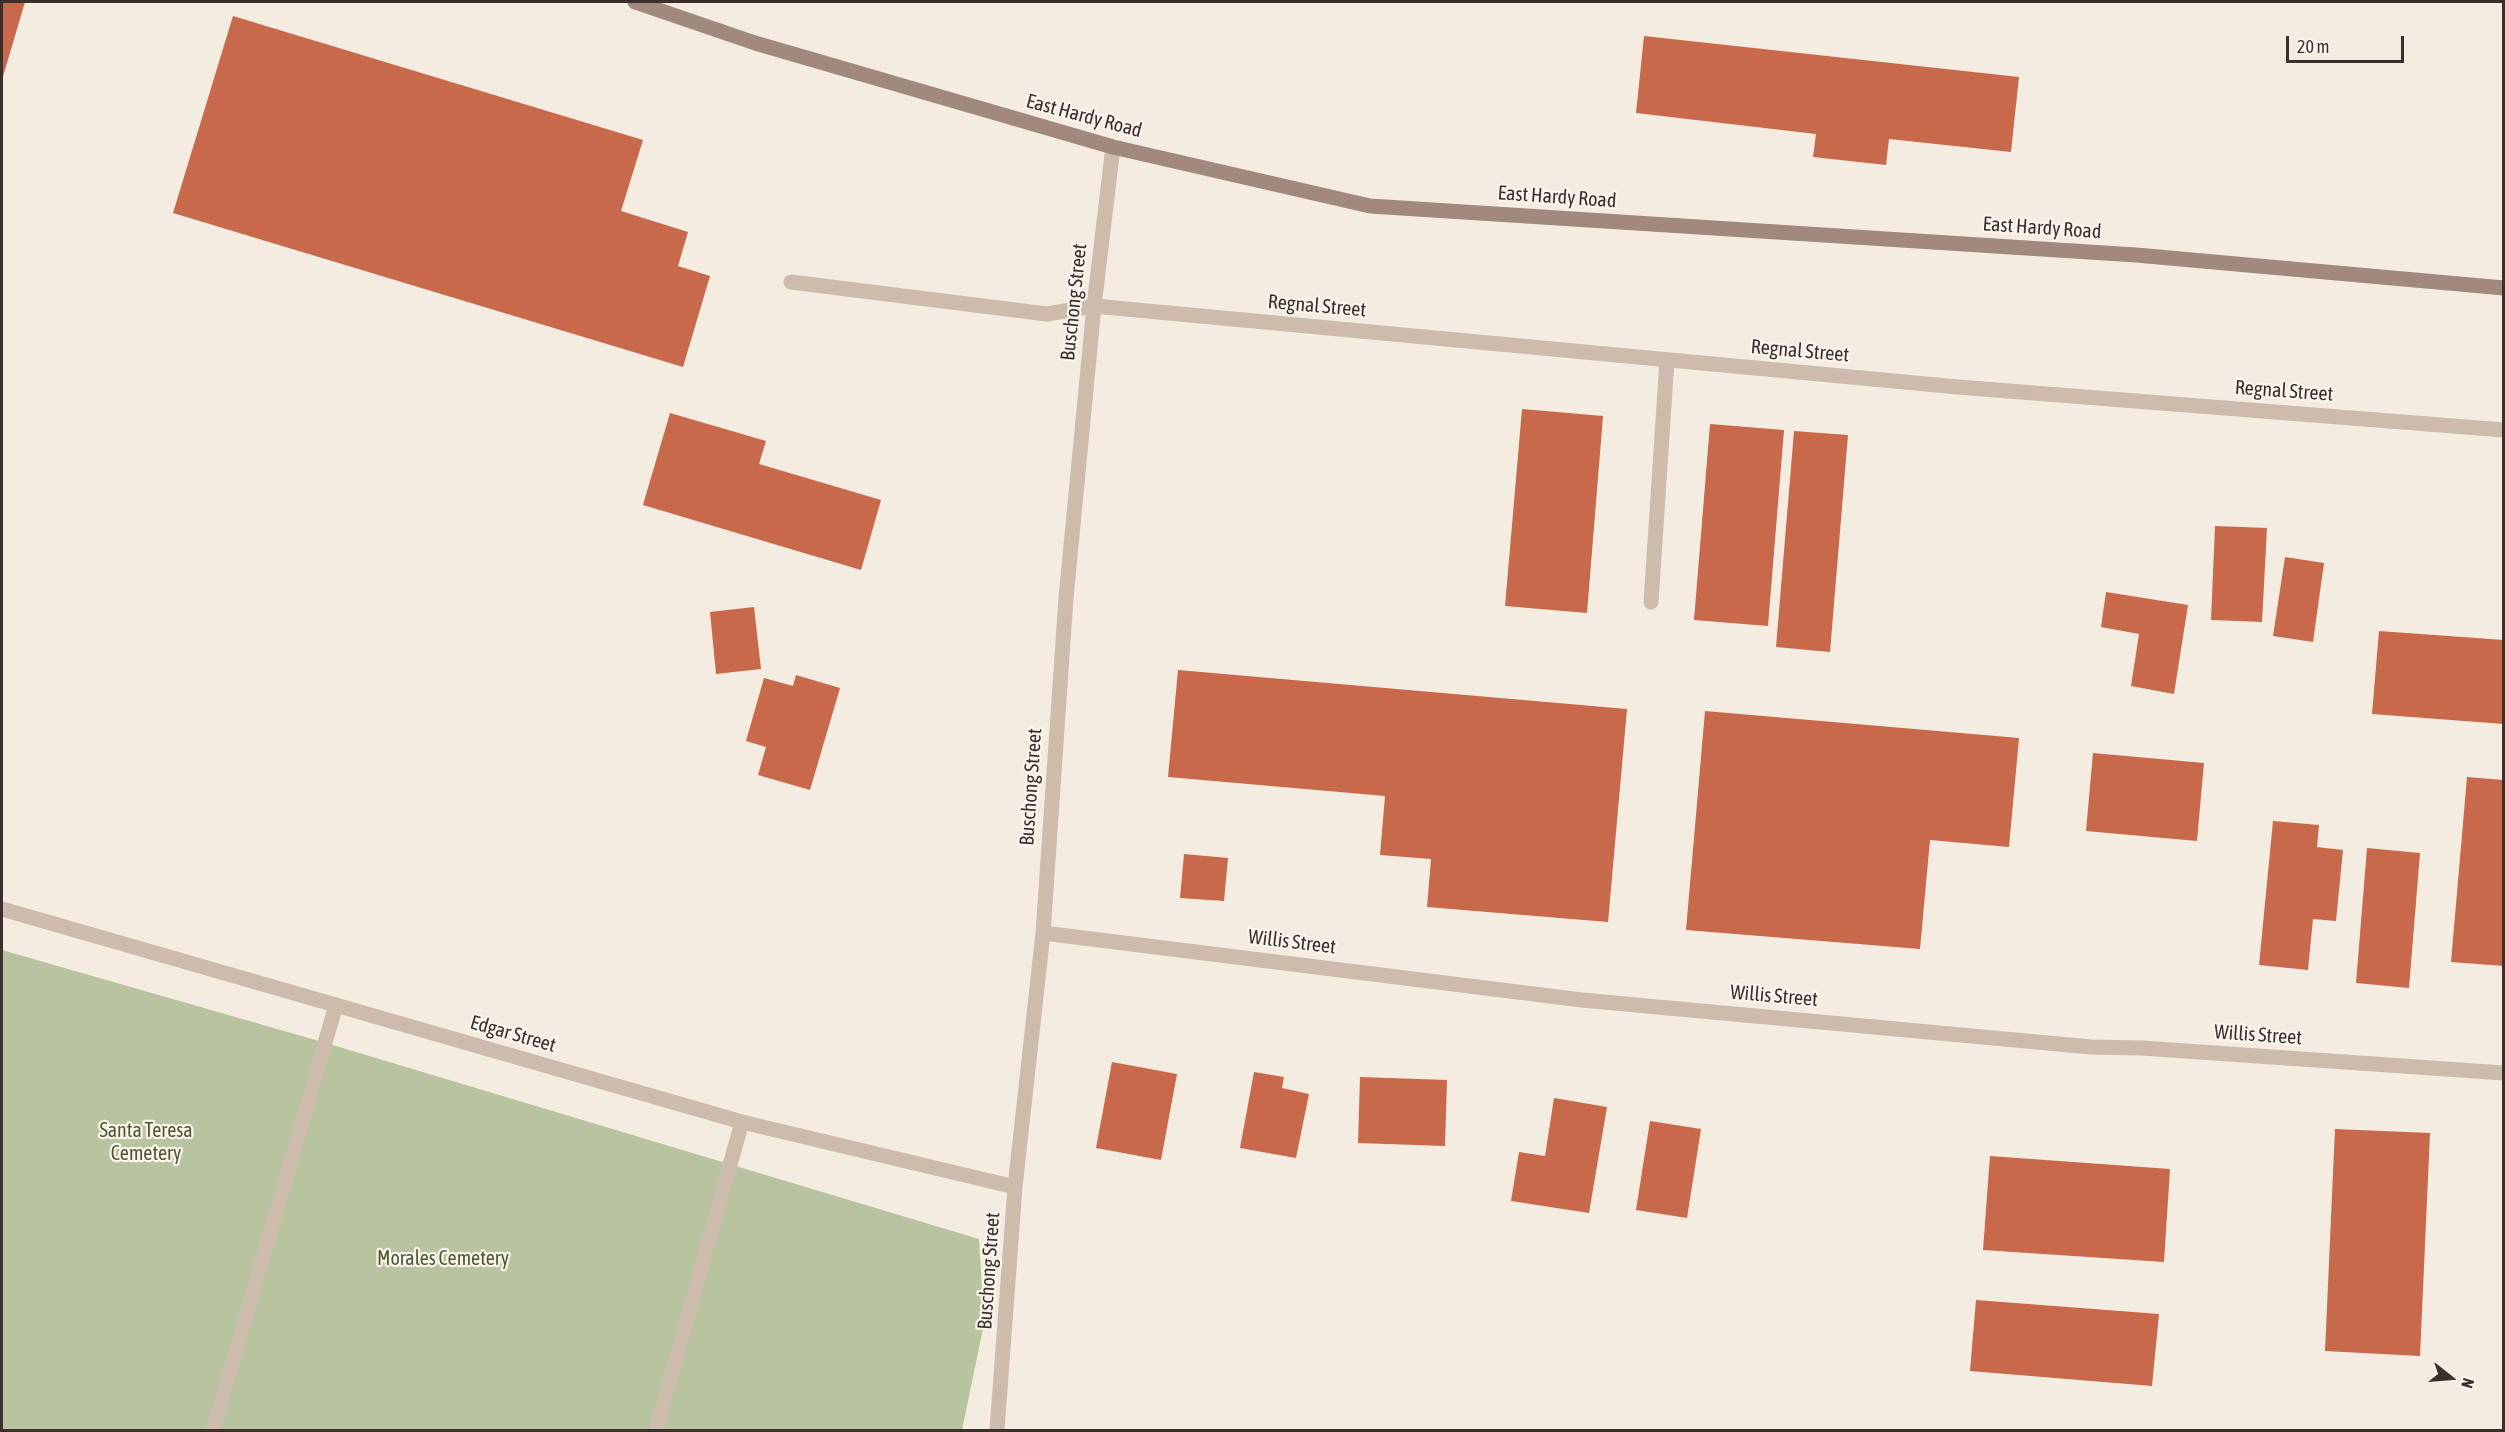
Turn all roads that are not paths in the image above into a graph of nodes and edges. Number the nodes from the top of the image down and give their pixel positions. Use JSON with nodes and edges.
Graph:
{"nodes":[{"id":1,"x":635,"y":2,"type":"edge"},
{"id":2,"x":1113,"y":147,"type":"junction"},
{"id":3,"x":791,"y":282,"type":"dead end"},
{"id":4,"x":2504,"y":288,"type":"edge"},
{"id":5,"x":1094,"y":306,"type":"junction"},
{"id":6,"x":1667,"y":360,"type":"junction"},
{"id":7,"x":2504,"y":430,"type":"edge"},
{"id":8,"x":1651,"y":602,"type":"dead end"},
{"id":9,"x":2,"y":909,"type":"edge"},
{"id":10,"x":1043,"y":933,"type":"junction"},
{"id":11,"x":336,"y":1005,"type":"junction"},
{"id":12,"x":2504,"y":1073,"type":"edge"},
{"id":13,"x":742,"y":1122,"type":"junction"},
{"id":14,"x":1015,"y":1187,"type":"junction"},
{"id":15,"x":213,"y":1431,"type":"edge"},
{"id":16,"x":656,"y":1431,"type":"edge"},
{"id":17,"x":997,"y":1431,"type":"edge"}],
"edges":[{"from":1,"to":2,"type":"main road","name":"East Hardy Road"},
{"from":2,"to":4,"type":"main road","name":"East Hardy Road"},
{"from":2,"to":5,"type":"street","name":"Buschong Street"},
{"from":3,"to":5,"type":"street","name":"Regnal Street"},
{"from":5,"to":6,"type":"street","name":"Regnal Street"},
{"from":5,"to":10,"type":"street","name":"Buschong Street"},
{"from":6,"to":7,"type":"street","name":"Regnal Street"},
{"from":6,"to":8,"type":"street"},
{"from":9,"to":11,"type":"street","name":"Edgar Street"},
{"from":10,"to":12,"type":"street","name":"Willis Street"},
{"from":10,"to":14,"type":"street","name":"Buschong Street"},
{"from":11,"to":13,"type":"street","name":"Edgar Street"},
{"from":11,"to":15,"type":"street"},
{"from":13,"to":14,"type":"street","name":"Edgar Street"},
{"from":13,"to":16,"type":"street"},
{"from":14,"to":17,"type":"street","name":"Buschong Street"}]}
